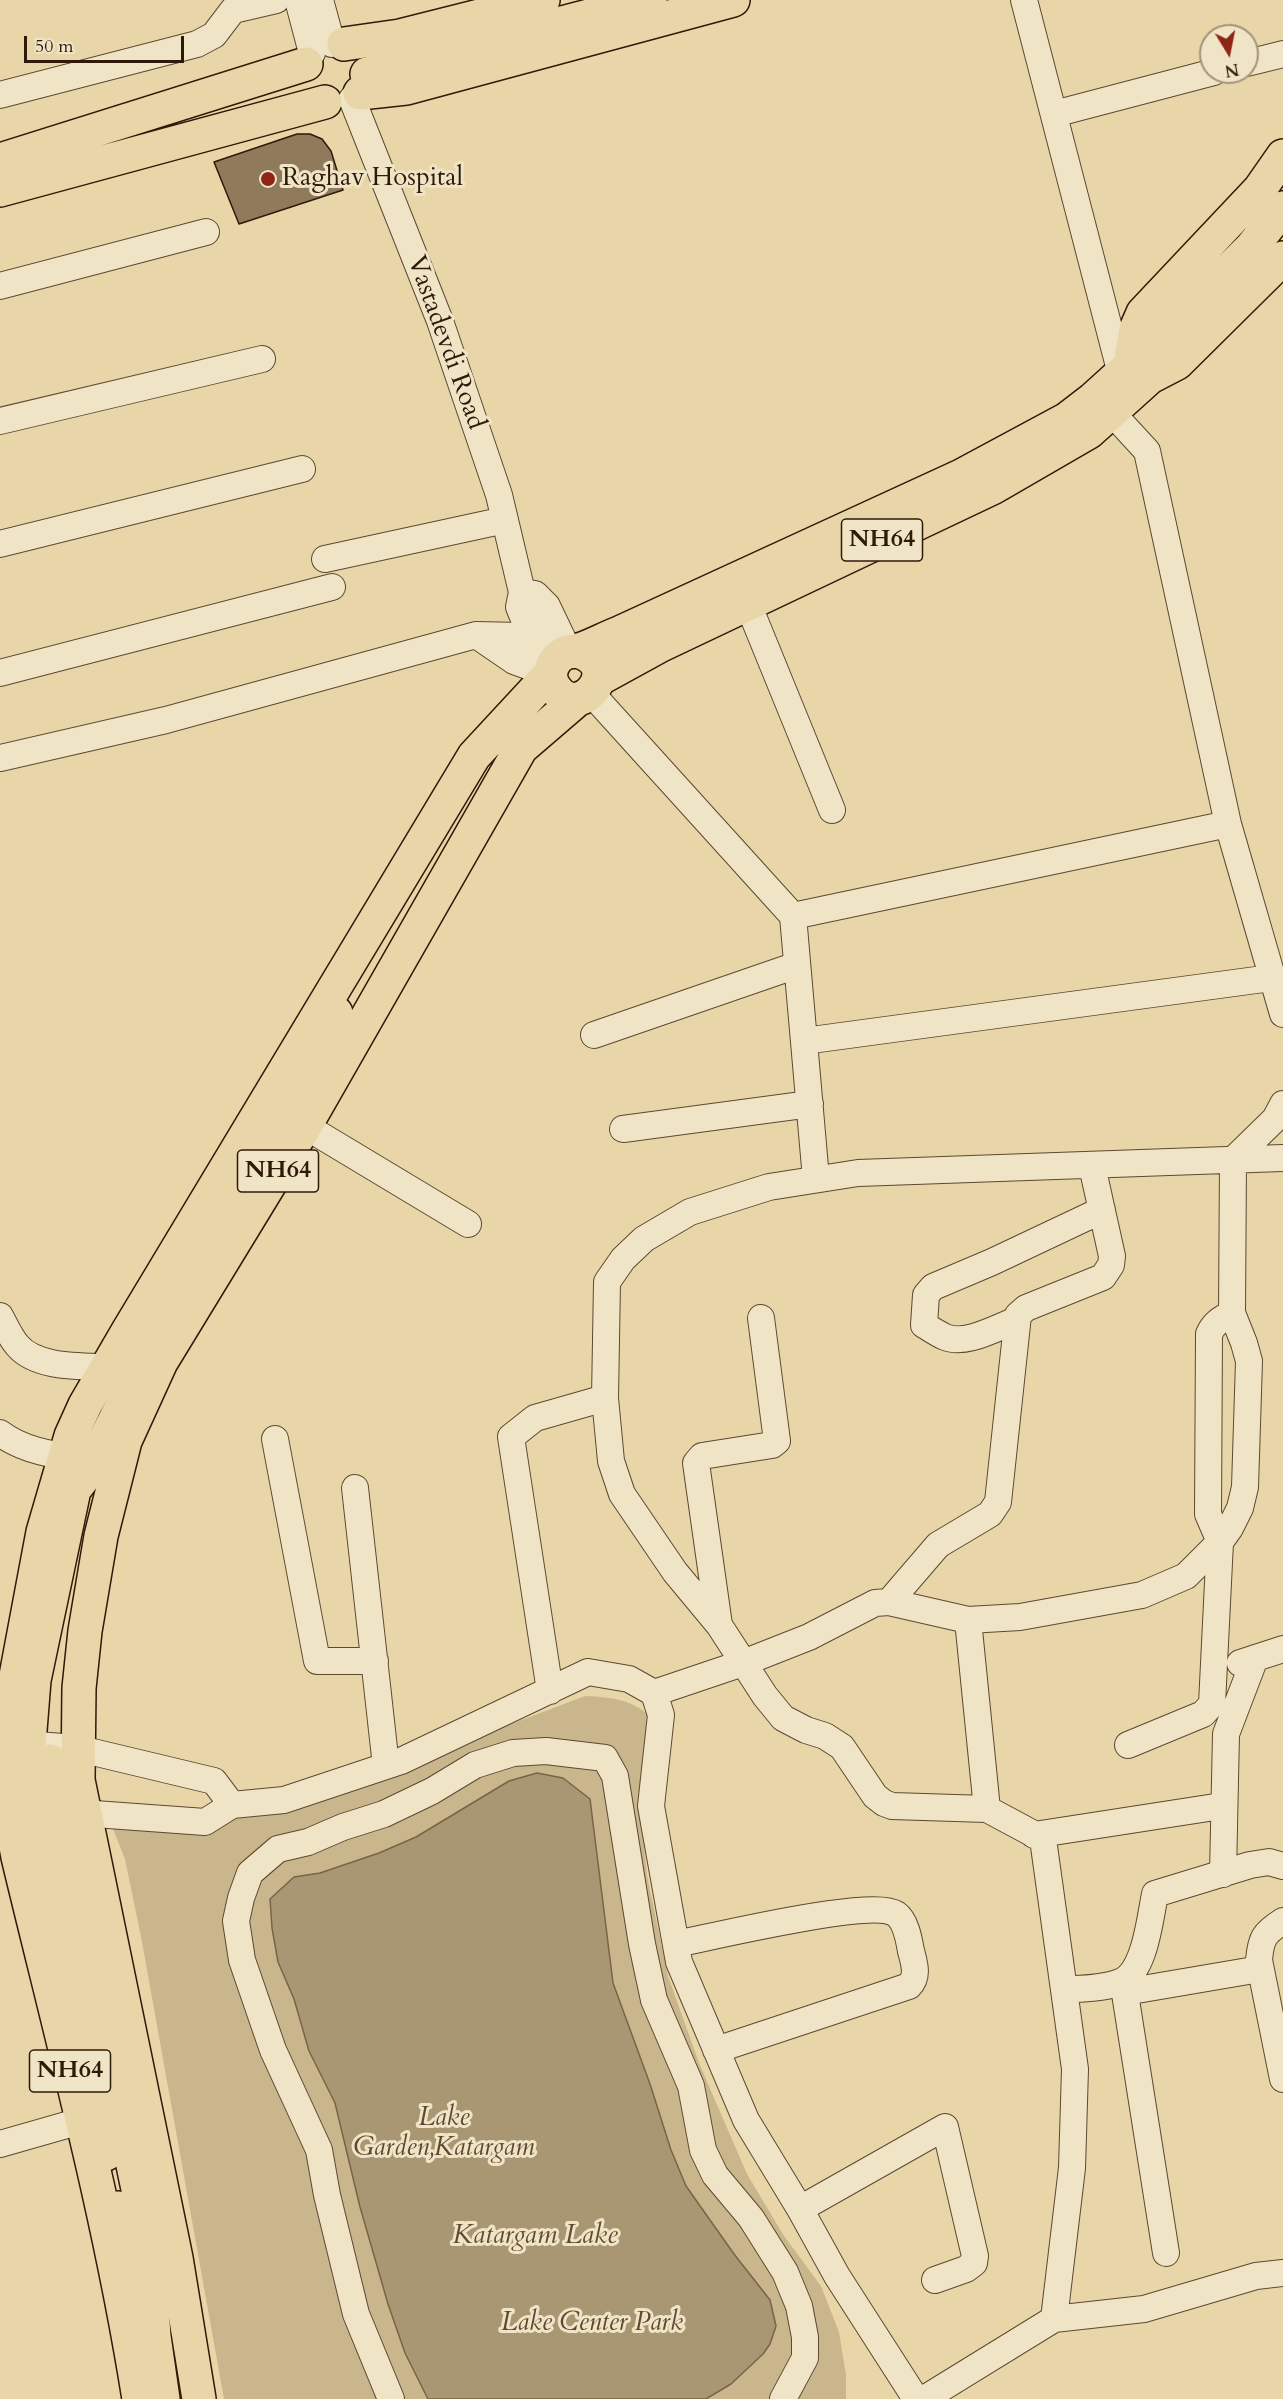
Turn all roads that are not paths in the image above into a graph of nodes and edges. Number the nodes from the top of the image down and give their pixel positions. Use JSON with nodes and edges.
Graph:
{"nodes":[{"id":1,"x":276,"y":0,"type":"edge"},
{"id":2,"x":298,"y":0,"type":"edge"},
{"id":3,"x":320,"y":0,"type":"edge"},
{"id":4,"x":543,"y":0,"type":"edge"},
{"id":5,"x":650,"y":0,"type":"edge"},
{"id":6,"x":733,"y":0,"type":"edge"},
{"id":7,"x":1024,"y":0,"type":"edge"},
{"id":8,"x":231,"y":5,"type":"edge"},
{"id":9,"x":324,"y":51,"type":"junction"},
{"id":10,"x":1283,"y":54,"type":"edge"},
{"id":11,"x":1259,"y":60,"type":"edge"},
{"id":12,"x":1199,"y":76,"type":"edge"},
{"id":13,"x":351,"y":92,"type":"junction"},
{"id":14,"x":0,"y":95,"type":"edge"},
{"id":15,"x":1053,"y":114,"type":"junction"},
{"id":16,"x":1283,"y":156,"type":"edge"},
{"id":17,"x":0,"y":160,"type":"edge"},
{"id":18,"x":0,"y":190,"type":"edge"},
{"id":19,"x":1283,"y":208,"type":"edge"},
{"id":20,"x":206,"y":232,"type":"dead end"},
{"id":21,"x":1283,"y":238,"type":"edge"},
{"id":22,"x":1283,"y":258,"type":"edge"},
{"id":23,"x":0,"y":286,"type":"edge"},
{"id":24,"x":1165,"y":347,"type":"junction"},
{"id":25,"x":262,"y":359,"type":"dead end"},
{"id":26,"x":1134,"y":372,"type":"junction"},
{"id":27,"x":1112,"y":413,"type":"junction"},
{"id":28,"x":0,"y":422,"type":"edge"},
{"id":29,"x":302,"y":469,"type":"dead end"},
{"id":30,"x":505,"y":520,"type":"junction"},
{"id":31,"x":0,"y":544,"type":"edge"},
{"id":32,"x":325,"y":559,"type":"dead end"},
{"id":33,"x":332,"y":587,"type":"dead end"},
{"id":34,"x":748,"y":604,"type":"junction"},
{"id":35,"x":562,"y":660,"type":"junction"},
{"id":36,"x":0,"y":673,"type":"edge"},
{"id":37,"x":589,"y":690,"type":"junction"},
{"id":38,"x":513,"y":735,"type":"junction"},
{"id":39,"x":0,"y":758,"type":"edge"},
{"id":40,"x":831,"y":810,"type":"dead end"},
{"id":41,"x":1228,"y":824,"type":"junction"},
{"id":42,"x":793,"y":916,"type":"junction"},
{"id":43,"x":797,"y":965,"type":"junction"},
{"id":44,"x":1271,"y":978,"type":"junction"},
{"id":45,"x":1283,"y":1014,"type":"edge"},
{"id":46,"x":594,"y":1035,"type":"dead end"},
{"id":47,"x":804,"y":1041,"type":"junction"},
{"id":48,"x":810,"y":1104,"type":"junction"},
{"id":49,"x":1283,"y":1104,"type":"edge"},
{"id":50,"x":305,"y":1126,"type":"junction"},
{"id":51,"x":623,"y":1129,"type":"dead end"},
{"id":52,"x":1283,"y":1158,"type":"edge"},
{"id":53,"x":1233,"y":1160,"type":"junction"},
{"id":54,"x":1092,"y":1166,"type":"junction"},
{"id":55,"x":816,"y":1179,"type":"junction"},
{"id":56,"x":1102,"y":1210,"type":"junction"},
{"id":57,"x":468,"y":1224,"type":"dead end"},
{"id":58,"x":1232,"y":1313,"type":"junction"},
{"id":59,"x":0,"y":1316,"type":"edge"},
{"id":60,"x":761,"y":1318,"type":"dead end"},
{"id":61,"x":1017,"y":1320,"type":"junction"},
{"id":62,"x":134,"y":1369,"type":"junction"},
{"id":63,"x":605,"y":1398,"type":"junction"},
{"id":64,"x":0,"y":1433,"type":"edge"},
{"id":65,"x":276,"y":1439,"type":"dead end"},
{"id":66,"x":93,"y":1461,"type":"junction"},
{"id":67,"x":355,"y":1488,"type":"dead end"},
{"id":68,"x":1220,"y":1542,"type":"junction"},
{"id":69,"x":889,"y":1602,"type":"junction"},
{"id":70,"x":968,"y":1620,"type":"junction"},
{"id":71,"x":719,"y":1625,"type":"junction"},
{"id":72,"x":1283,"y":1649,"type":"edge"},
{"id":73,"x":1255,"y":1658,"type":"junction"},
{"id":74,"x":375,"y":1661,"type":"junction"},
{"id":75,"x":743,"y":1663,"type":"junction"},
{"id":76,"x":1214,"y":1671,"type":"junction"},
{"id":77,"x":550,"y":1691,"type":"junction"},
{"id":78,"x":654,"y":1693,"type":"junction"},
{"id":79,"x":33,"y":1744,"type":"edge"},
{"id":80,"x":1128,"y":1745,"type":"dead end"},
{"id":81,"x":386,"y":1766,"type":"junction"},
{"id":82,"x":232,"y":1805,"type":"junction"},
{"id":83,"x":1215,"y":1808,"type":"dead end"},
{"id":84,"x":987,"y":1809,"type":"junction"},
{"id":85,"x":37,"y":1811,"type":"edge"},
{"id":86,"x":1034,"y":1835,"type":"junction"},
{"id":87,"x":1283,"y":1866,"type":"edge"},
{"id":88,"x":1223,"y":1874,"type":"junction"},
{"id":89,"x":1283,"y":1921,"type":"edge"},
{"id":90,"x":676,"y":1944,"type":"junction"},
{"id":91,"x":1260,"y":1968,"type":"junction"},
{"id":92,"x":1124,"y":1987,"type":"junction"},
{"id":93,"x":1065,"y":1990,"type":"junction"},
{"id":94,"x":716,"y":2050,"type":"junction"},
{"id":95,"x":1283,"y":2079,"type":"edge"},
{"id":96,"x":90,"y":2118,"type":"junction"},
{"id":97,"x":0,"y":2144,"type":"edge"},
{"id":98,"x":800,"y":2209,"type":"junction"},
{"id":99,"x":1166,"y":2253,"type":"dead end"},
{"id":100,"x":1283,"y":2273,"type":"edge"},
{"id":101,"x":935,"y":2280,"type":"dead end"},
{"id":102,"x":1054,"y":2319,"type":"junction"},
{"id":103,"x":154,"y":2336,"type":"junction"},
{"id":104,"x":139,"y":2399,"type":"edge"},
{"id":105,"x":163,"y":2399,"type":"edge"},
{"id":106,"x":199,"y":2399,"type":"edge"},
{"id":107,"x":391,"y":2399,"type":"edge"},
{"id":108,"x":783,"y":2399,"type":"edge"},
{"id":109,"x":916,"y":2399,"type":"edge"},
{"id":110,"x":924,"y":2399,"type":"edge"}],
"edges":[{"from":1,"to":8,"type":"street"},
{"from":2,"to":9,"type":"street"},
{"from":3,"to":9,"type":"street"},
{"from":4,"to":9,"type":"main road"},
{"from":5,"to":13,"type":"main road"},
{"from":6,"to":13,"type":"main road"},
{"from":7,"to":15,"type":"street"},
{"from":8,"to":14,"type":"street"},
{"from":9,"to":13,"type":"main road"},
{"from":9,"to":13,"type":"main road"},
{"from":9,"to":17,"type":"main road"},
{"from":10,"to":11,"type":"street"},
{"from":12,"to":15,"type":"street"},
{"from":13,"to":18,"type":"main road"},
{"from":13,"to":30,"type":"street","name":"Vastadevdi Road"},
{"from":15,"to":26,"type":"street"},
{"from":16,"to":26,"type":"main road"},
{"from":19,"to":24,"type":"main road","number":"NH64"},
{"from":20,"to":23,"type":"street"},
{"from":21,"to":24,"type":"main road","number":"NH64"},
{"from":22,"to":26,"type":"main road"},
{"from":24,"to":26,"type":"main road","number":"NH64"},
{"from":25,"to":28,"type":"street"},
{"from":26,"to":27,"type":"main road","number":"NH64"},
{"from":26,"to":35,"type":"main road","number":"NH64"},
{"from":27,"to":34,"type":"main road","number":"NH64"},
{"from":27,"to":41,"type":"street"},
{"from":29,"to":31,"type":"street"},
{"from":30,"to":32,"type":"street"},
{"from":30,"to":35,"type":"street","name":"Vastadevdi Road"},
{"from":33,"to":36,"type":"street"},
{"from":34,"to":37,"type":"main road","number":"NH64"},
{"from":34,"to":40,"type":"street"},
{"from":35,"to":37,"type":"main road"},
{"from":35,"to":37,"type":"main road"},
{"from":35,"to":38,"type":"main road","number":"NH64"},
{"from":35,"to":39,"type":"street"},
{"from":37,"to":38,"type":"main road","number":"NH64"},
{"from":37,"to":42,"type":"street"},
{"from":38,"to":50,"type":"main road","number":"NH64"},
{"from":38,"to":62,"type":"main road"},
{"from":38,"to":62,"type":"main road","number":"NH64"},
{"from":41,"to":42,"type":"street"},
{"from":41,"to":44,"type":"street"},
{"from":42,"to":43,"type":"street"},
{"from":43,"to":46,"type":"street"},
{"from":43,"to":47,"type":"street"},
{"from":44,"to":45,"type":"street"},
{"from":44,"to":47,"type":"street"},
{"from":47,"to":48,"type":"street"},
{"from":48,"to":51,"type":"street"},
{"from":48,"to":55,"type":"street"},
{"from":49,"to":53,"type":"street"},
{"from":50,"to":57,"type":"street"},
{"from":50,"to":62,"type":"main road","number":"NH64"},
{"from":52,"to":53,"type":"street"},
{"from":53,"to":54,"type":"street"},
{"from":53,"to":58,"type":"street"},
{"from":54,"to":55,"type":"street"},
{"from":54,"to":56,"type":"street"},
{"from":55,"to":63,"type":"street"},
{"from":56,"to":61,"type":"street"},
{"from":56,"to":61,"type":"street"},
{"from":58,"to":68,"type":"street"},
{"from":58,"to":68,"type":"street"},
{"from":59,"to":62,"type":"street"},
{"from":60,"to":71,"type":"street"},
{"from":61,"to":69,"type":"street"},
{"from":62,"to":66,"type":"main road","number":"NH64"},
{"from":62,"to":66,"type":"main road","number":"NH64"},
{"from":63,"to":71,"type":"street"},
{"from":63,"to":77,"type":"street"},
{"from":64,"to":66,"type":"street"},
{"from":65,"to":74,"type":"street"},
{"from":66,"to":79,"type":"main road","number":"NH64"},
{"from":66,"to":79,"type":"main road","number":"NH64"},
{"from":67,"to":74,"type":"street"},
{"from":68,"to":70,"type":"street"},
{"from":68,"to":76,"type":"street"},
{"from":69,"to":70,"type":"street"},
{"from":69,"to":75,"type":"street"},
{"from":70,"to":84,"type":"street"},
{"from":71,"to":75,"type":"street"},
{"from":72,"to":73,"type":"street"},
{"from":73,"to":76,"type":"street"},
{"from":73,"to":88,"type":"street"},
{"from":74,"to":81,"type":"street"},
{"from":75,"to":78,"type":"street"},
{"from":75,"to":84,"type":"street"},
{"from":76,"to":80,"type":"street"},
{"from":77,"to":78,"type":"street"},
{"from":77,"to":81,"type":"street"},
{"from":78,"to":90,"type":"street"},
{"from":79,"to":82,"type":"street"},
{"from":79,"to":85,"type":"main road","number":"NH64"},
{"from":79,"to":85,"type":"main road","number":"NH64"},
{"from":81,"to":82,"type":"street"},
{"from":82,"to":85,"type":"street"},
{"from":83,"to":86,"type":"street"},
{"from":84,"to":86,"type":"street"},
{"from":85,"to":96,"type":"main road","number":"NH64"},
{"from":85,"to":103,"type":"main road"},
{"from":85,"to":106,"type":"main road","number":"NH64"},
{"from":86,"to":93,"type":"street"},
{"from":87,"to":88,"type":"street"},
{"from":88,"to":92,"type":"street"},
{"from":89,"to":91,"type":"street"},
{"from":90,"to":94,"type":"street"},
{"from":90,"to":94,"type":"street"},
{"from":91,"to":92,"type":"street"},
{"from":91,"to":95,"type":"street"},
{"from":92,"to":93,"type":"street"},
{"from":92,"to":99,"type":"street"},
{"from":93,"to":102,"type":"street"},
{"from":94,"to":98,"type":"street"},
{"from":96,"to":97,"type":"street"},
{"from":96,"to":103,"type":"main road"},
{"from":96,"to":104,"type":"main road","number":"NH64"},
{"from":98,"to":101,"type":"street"},
{"from":98,"to":109,"type":"street"},
{"from":100,"to":102,"type":"street"},
{"from":102,"to":110,"type":"street"},
{"from":103,"to":105,"type":"main road"},
{"from":107,"to":108,"type":"street"}]}
